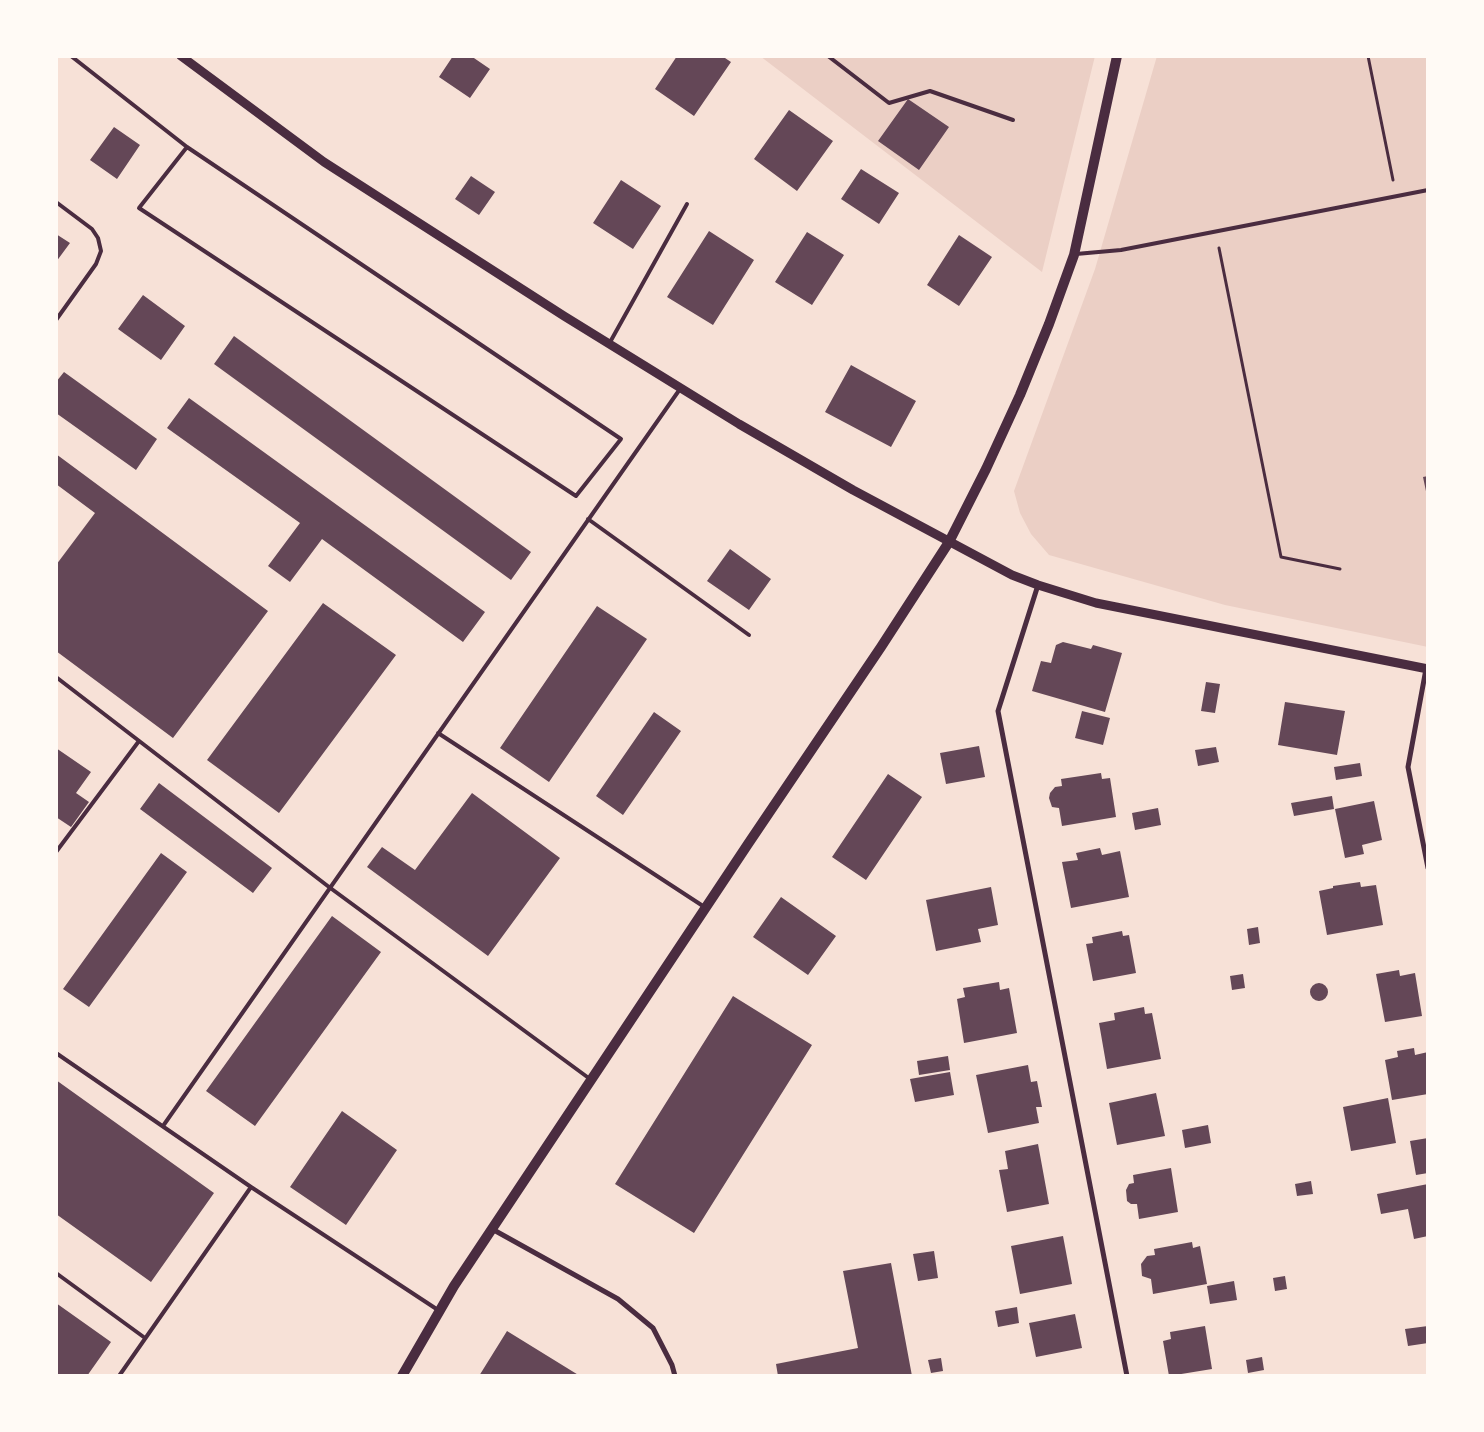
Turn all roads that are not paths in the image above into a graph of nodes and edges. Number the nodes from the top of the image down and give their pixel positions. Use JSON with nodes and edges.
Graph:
{"nodes":[{"id":1,"x":71,"y":56,"type":"edge"},
{"id":2,"x":181,"y":56,"type":"edge"},
{"id":3,"x":828,"y":56,"type":"edge"},
{"id":4,"x":1117,"y":56,"type":"edge"},
{"id":5,"x":1013,"y":120,"type":"dead end"},
{"id":6,"x":187,"y":147,"type":"junction"},
{"id":7,"x":1428,"y":190,"type":"edge"},
{"id":8,"x":56,"y":202,"type":"edge"},
{"id":9,"x":688,"y":204,"type":"dead end"},
{"id":10,"x":1074,"y":255,"type":"junction"},
{"id":11,"x":56,"y":320,"type":"edge"},
{"id":12,"x":609,"y":344,"type":"junction"},
{"id":13,"x":680,"y":388,"type":"junction"},
{"id":14,"x":588,"y":519,"type":"junction"},
{"id":15,"x":949,"y":542,"type":"junction"},
{"id":16,"x":1038,"y":585,"type":"junction"},
{"id":17,"x":749,"y":635,"type":"dead end"},
{"id":18,"x":1427,"y":669,"type":"edge"},
{"id":19,"x":56,"y":678,"type":"edge"},
{"id":20,"x":438,"y":733,"type":"junction"},
{"id":21,"x":139,"y":742,"type":"junction"},
{"id":22,"x":56,"y":852,"type":"edge"},
{"id":23,"x":1428,"y":868,"type":"edge"},
{"id":24,"x":329,"y":887,"type":"junction"},
{"id":25,"x":706,"y":908,"type":"junction"},
{"id":26,"x":56,"y":1053,"type":"edge"},
{"id":27,"x":592,"y":1080,"type":"junction"},
{"id":28,"x":163,"y":1126,"type":"junction"},
{"id":29,"x":251,"y":1187,"type":"junction"},
{"id":30,"x":492,"y":1229,"type":"junction"},
{"id":31,"x":56,"y":1273,"type":"edge"},
{"id":32,"x":440,"y":1311,"type":"junction"},
{"id":33,"x":145,"y":1338,"type":"junction"},
{"id":34,"x":119,"y":1376,"type":"edge"},
{"id":35,"x":402,"y":1376,"type":"edge"},
{"id":36,"x":675,"y":1376,"type":"edge"},
{"id":37,"x":1127,"y":1376,"type":"edge"}],
"edges":[{"from":1,"to":6,"type":"lane"},
{"from":2,"to":12,"type":"street"},
{"from":3,"to":5,"type":"lane"},
{"from":4,"to":10,"type":"main road"},
{"from":6,"to":6,"type":"lane"},
{"from":7,"to":10,"type":"lane"},
{"from":8,"to":11,"type":"lane"},
{"from":9,"to":12,"type":"lane"},
{"from":10,"to":15,"type":"main road"},
{"from":12,"to":13,"type":"street"},
{"from":13,"to":14,"type":"lane"},
{"from":13,"to":15,"type":"street"},
{"from":14,"to":17,"type":"lane"},
{"from":14,"to":20,"type":"lane"},
{"from":15,"to":16,"type":"street"},
{"from":15,"to":25,"type":"main road"},
{"from":16,"to":18,"type":"street"},
{"from":16,"to":37,"type":"street"},
{"from":18,"to":23,"type":"street"},
{"from":19,"to":21,"type":"lane"},
{"from":20,"to":24,"type":"lane"},
{"from":20,"to":25,"type":"lane"},
{"from":21,"to":22,"type":"lane"},
{"from":21,"to":24,"type":"lane"},
{"from":24,"to":27,"type":"lane"},
{"from":24,"to":28,"type":"lane"},
{"from":25,"to":27,"type":"main road"},
{"from":26,"to":28,"type":"lane"},
{"from":27,"to":30,"type":"main road"},
{"from":28,"to":29,"type":"lane"},
{"from":29,"to":32,"type":"lane"},
{"from":29,"to":33,"type":"lane"},
{"from":30,"to":32,"type":"main road"},
{"from":30,"to":36,"type":"street"},
{"from":31,"to":33,"type":"lane"},
{"from":32,"to":35,"type":"main road"},
{"from":33,"to":34,"type":"lane"}]}
